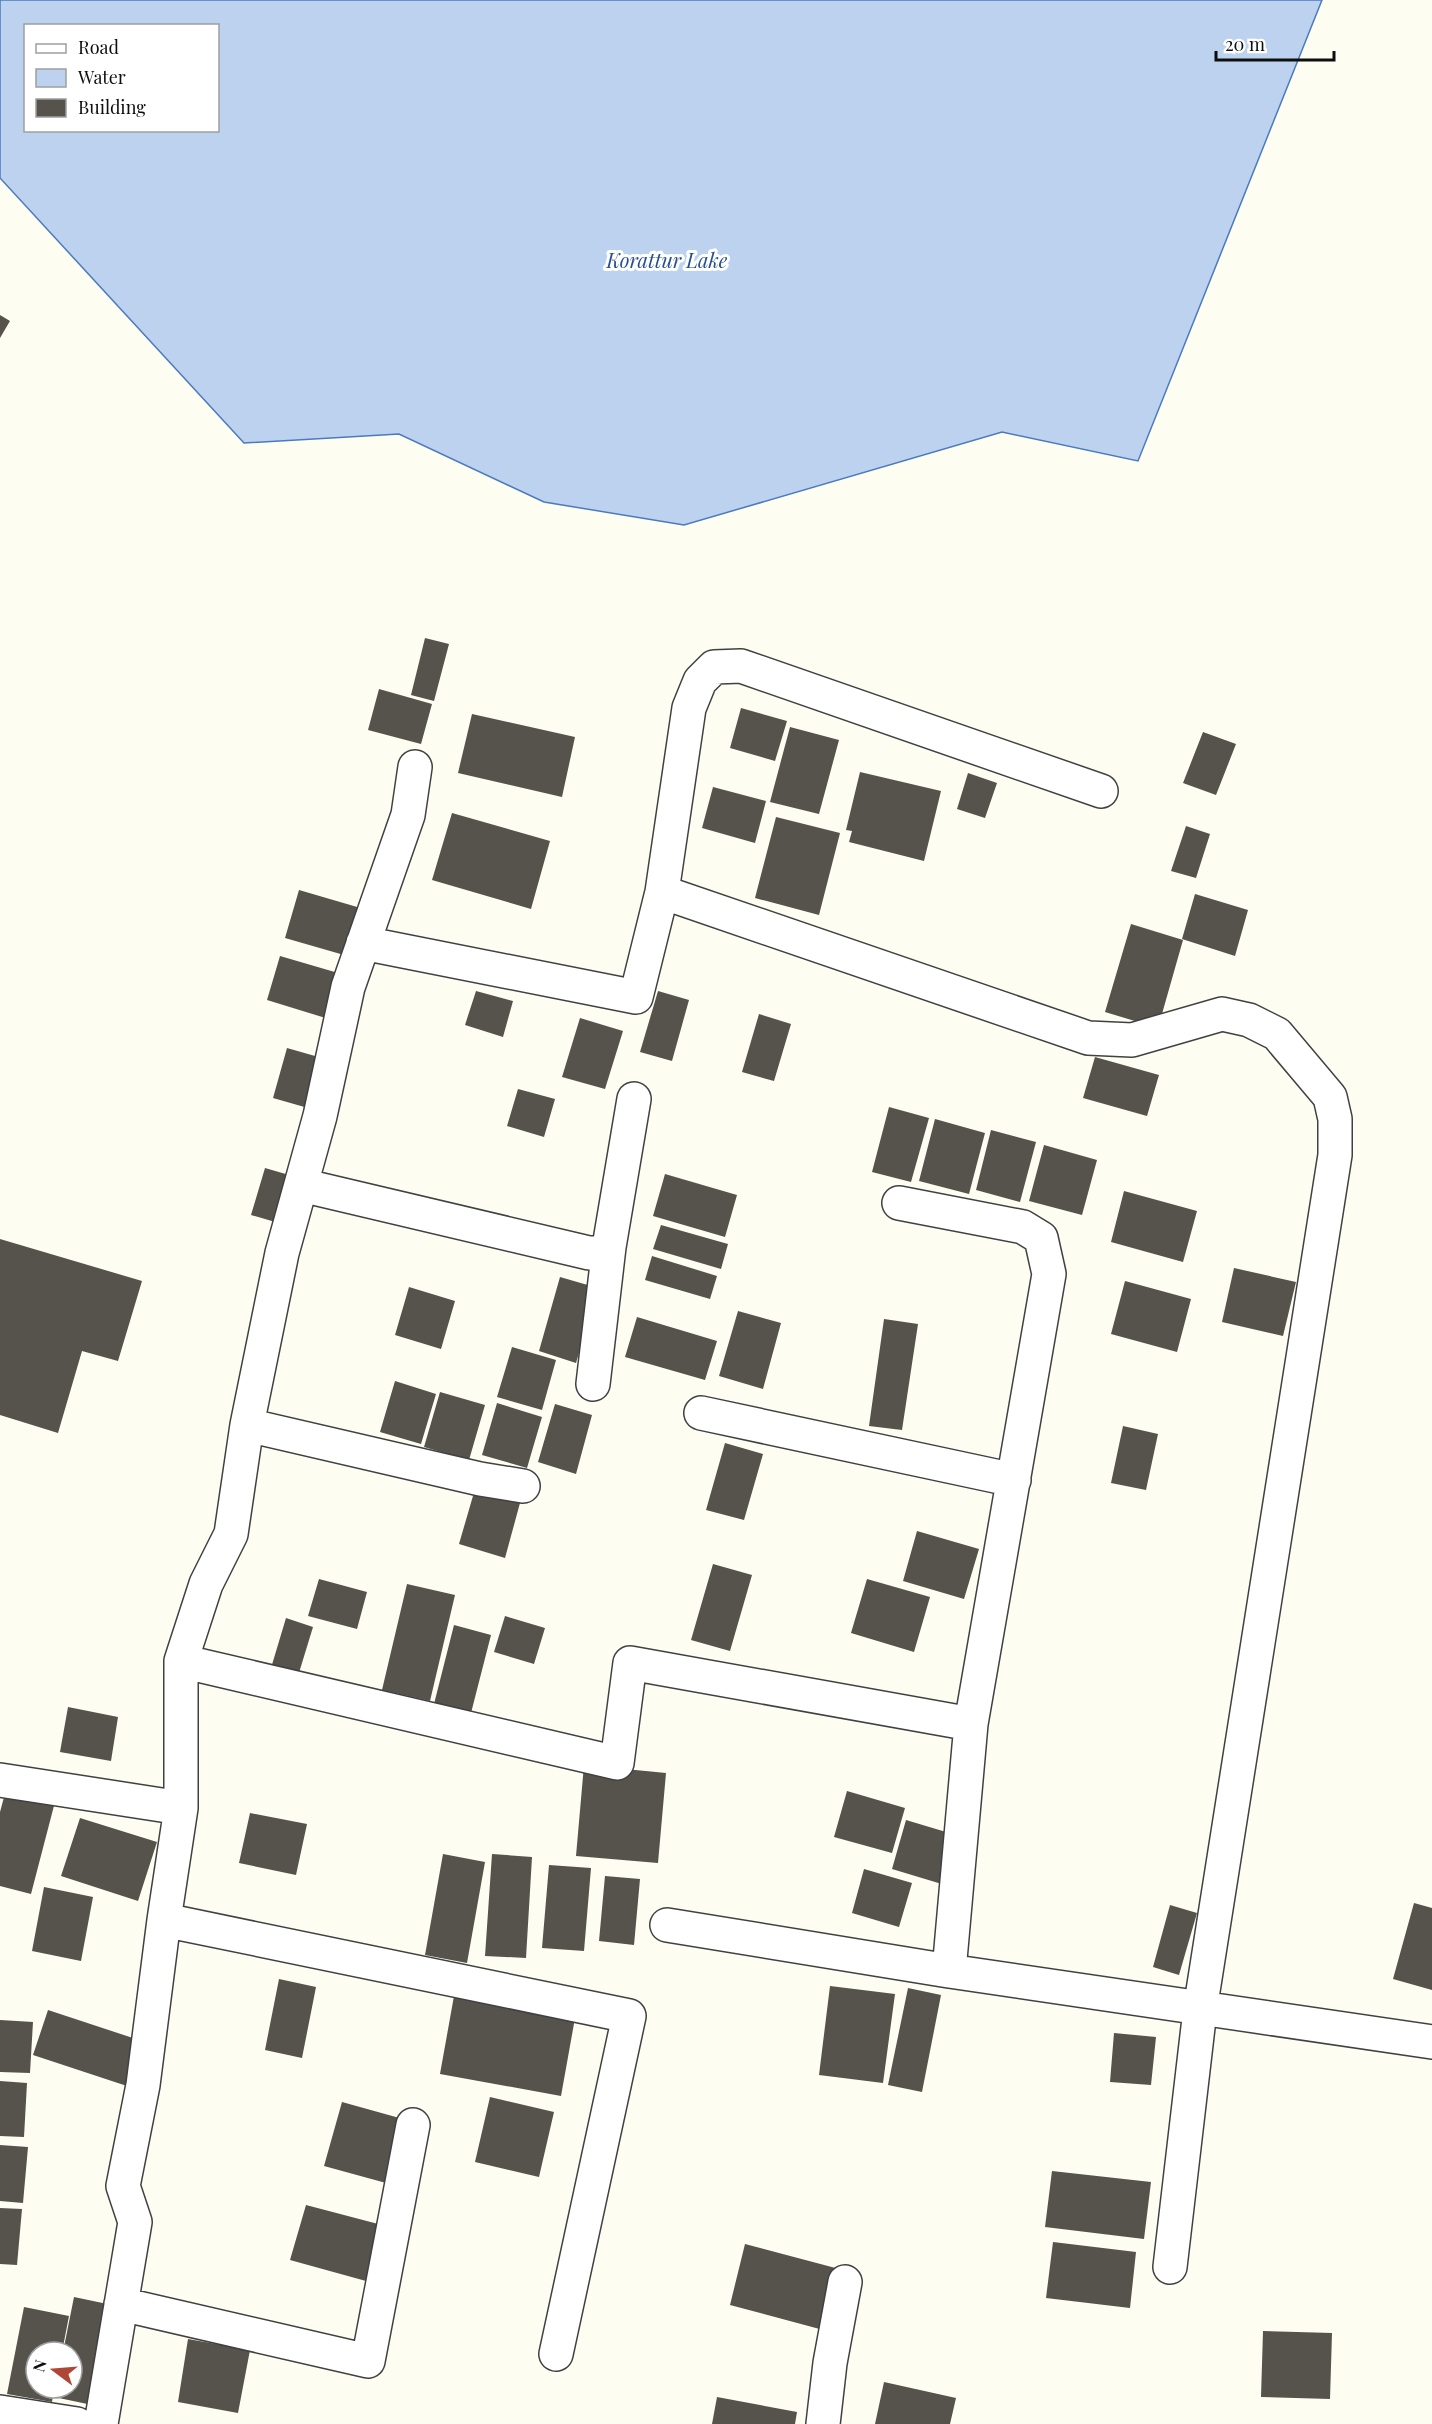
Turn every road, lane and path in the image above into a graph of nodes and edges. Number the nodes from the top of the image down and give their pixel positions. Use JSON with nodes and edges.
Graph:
{"nodes":[{"id":1,"x":415,"y":767,"type":"dead end"},
{"id":2,"x":1101,"y":791,"type":"dead end"},
{"id":3,"x":662,"y":892,"type":"junction"},
{"id":4,"x":363,"y":943,"type":"junction"},
{"id":5,"x":634,"y":1099,"type":"dead end"},
{"id":6,"x":301,"y":1185,"type":"junction"},
{"id":7,"x":899,"y":1203,"type":"dead end"},
{"id":8,"x":609,"y":1247,"type":"junction"},
{"id":9,"x":593,"y":1384,"type":"dead end"},
{"id":10,"x":701,"y":1413,"type":"dead end"},
{"id":11,"x":247,"y":1425,"type":"junction"},
{"id":12,"x":1014,"y":1480,"type":"junction"},
{"id":13,"x":523,"y":1486,"type":"dead end"},
{"id":14,"x":182,"y":1661,"type":"junction"},
{"id":15,"x":971,"y":1724,"type":"junction"},
{"id":16,"x":0,"y":1780,"type":"edge"},
{"id":17,"x":181,"y":1808,"type":"junction"},
{"id":18,"x":164,"y":1920,"type":"junction"},
{"id":19,"x":667,"y":1925,"type":"dead end"},
{"id":20,"x":949,"y":1971,"type":"junction"},
{"id":21,"x":1200,"y":2010,"type":"junction"},
{"id":22,"x":1432,"y":2042,"type":"edge"},
{"id":23,"x":413,"y":2125,"type":"dead end"},
{"id":24,"x":1170,"y":2267,"type":"dead end"},
{"id":25,"x":845,"y":2282,"type":"dead end"},
{"id":26,"x":121,"y":2304,"type":"junction"},
{"id":27,"x":556,"y":2354,"type":"dead end"},
{"id":28,"x":0,"y":2412,"type":"edge"},
{"id":29,"x":77,"y":2424,"type":"edge"},
{"id":30,"x":100,"y":2424,"type":"edge"},
{"id":31,"x":823,"y":2424,"type":"edge"}],
"edges":[{"from":1,"to":4,"type":"street"},
{"from":2,"to":3,"type":"street"},
{"from":3,"to":4,"type":"street"},
{"from":3,"to":21,"type":"street"},
{"from":4,"to":6,"type":"street"},
{"from":5,"to":8,"type":"street"},
{"from":6,"to":8,"type":"street"},
{"from":6,"to":11,"type":"street"},
{"from":7,"to":12,"type":"street"},
{"from":8,"to":9,"type":"street"},
{"from":10,"to":12,"type":"street"},
{"from":11,"to":13,"type":"street"},
{"from":11,"to":14,"type":"street"},
{"from":12,"to":15,"type":"street"},
{"from":14,"to":15,"type":"street"},
{"from":14,"to":17,"type":"street"},
{"from":15,"to":20,"type":"street"},
{"from":16,"to":17,"type":"street"},
{"from":17,"to":18,"type":"street"},
{"from":18,"to":26,"type":"street"},
{"from":18,"to":27,"type":"street"},
{"from":19,"to":20,"type":"street"},
{"from":20,"to":21,"type":"street"},
{"from":21,"to":22,"type":"street"},
{"from":21,"to":24,"type":"street"},
{"from":23,"to":26,"type":"street"},
{"from":25,"to":31,"type":"street"},
{"from":26,"to":30,"type":"street"},
{"from":28,"to":29,"type":"street"}]}
